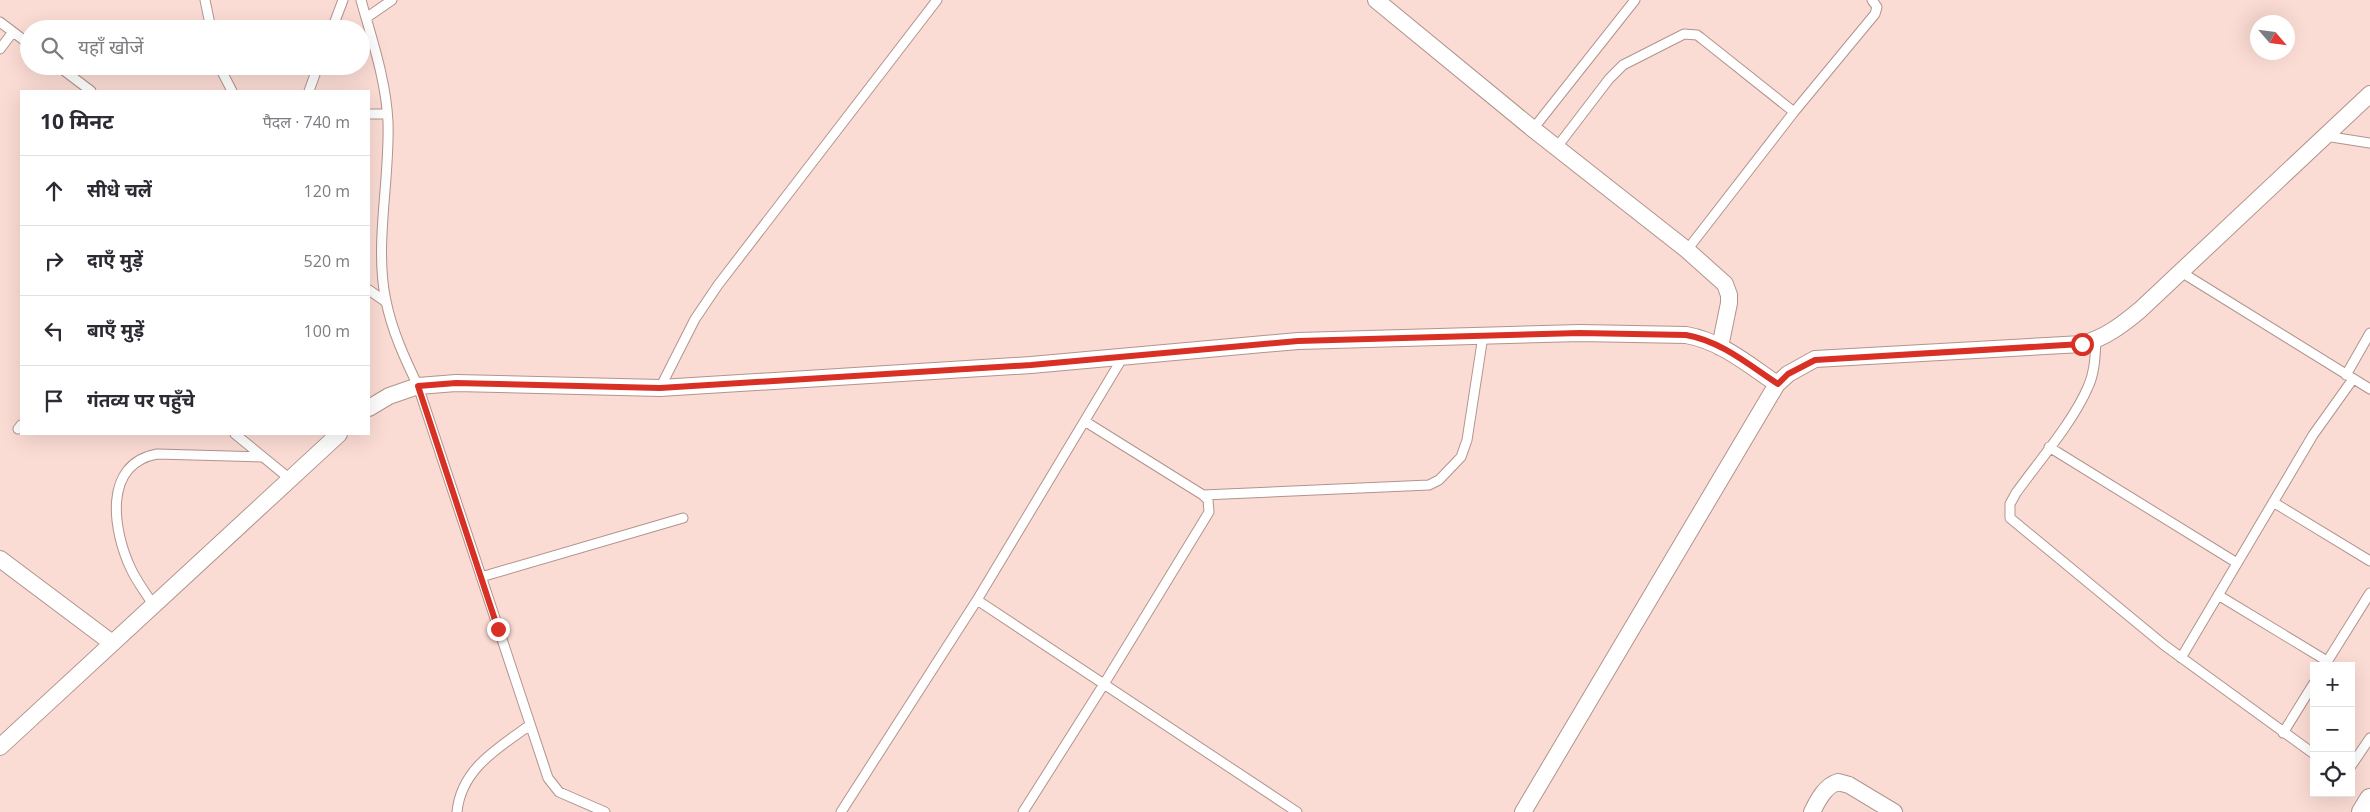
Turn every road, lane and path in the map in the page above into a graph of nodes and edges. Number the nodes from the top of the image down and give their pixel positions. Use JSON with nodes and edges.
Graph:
{"nodes":[{"id":1,"x":205,"y":0,"type":"edge"},
{"id":2,"x":343,"y":0,"type":"edge"},
{"id":3,"x":361,"y":0,"type":"edge"},
{"id":4,"x":392,"y":0,"type":"edge"},
{"id":5,"x":937,"y":0,"type":"edge"},
{"id":6,"x":1376,"y":0,"type":"edge"},
{"id":7,"x":1635,"y":0,"type":"edge"},
{"id":8,"x":1872,"y":0,"type":"edge"},
{"id":9,"x":366,"y":18,"type":"joint"},
{"id":10,"x":209,"y":20,"type":"edge"},
{"id":11,"x":335,"y":20,"type":"edge"},
{"id":12,"x":0,"y":22,"type":"edge"},
{"id":13,"x":13,"y":32,"type":"junction"},
{"id":14,"x":370,"y":32,"type":"edge"},
{"id":15,"x":20,"y":37,"type":"edge"},
{"id":16,"x":0,"y":49,"type":"edge"},
{"id":17,"x":70,"y":75,"type":"edge"},
{"id":18,"x":224,"y":75,"type":"edge"},
{"id":19,"x":315,"y":75,"type":"edge"},
{"id":20,"x":90,"y":90,"type":"edge"},
{"id":21,"x":231,"y":90,"type":"edge"},
{"id":22,"x":309,"y":90,"type":"edge"},
{"id":23,"x":2370,"y":94,"type":"edge"},
{"id":24,"x":1794,"y":112,"type":"junction"},
{"id":25,"x":370,"y":114,"type":"edge"},
{"id":26,"x":387,"y":114,"type":"junction"},
{"id":27,"x":1533,"y":129,"type":"junction"},
{"id":28,"x":2324,"y":136,"type":"junction"},
{"id":29,"x":2370,"y":144,"type":"edge"},
{"id":30,"x":1557,"y":147,"type":"junction"},
{"id":31,"x":1687,"y":250,"type":"junction"},
{"id":32,"x":2181,"y":272,"type":"junction"},
{"id":33,"x":370,"y":291,"type":"edge"},
{"id":34,"x":386,"y":302,"type":"junction"},
{"id":35,"x":2370,"y":333,"type":"edge"},
{"id":36,"x":1484,"y":336,"type":"junction"},
{"id":37,"x":2096,"y":341,"type":"junction"},
{"id":38,"x":1720,"y":347,"type":"junction"},
{"id":39,"x":1123,"y":356,"type":"junction"},
{"id":40,"x":2349,"y":377,"type":"junction"},
{"id":41,"x":1778,"y":384,"type":"junction"},
{"id":42,"x":418,"y":386,"type":"junction"},
{"id":43,"x":660,"y":388,"type":"junction"},
{"id":44,"x":2370,"y":390,"type":"edge"},
{"id":45,"x":370,"y":407,"type":"edge"},
{"id":46,"x":1086,"y":422,"type":"junction"},
{"id":47,"x":236,"y":435,"type":"edge"},
{"id":48,"x":338,"y":435,"type":"edge"},
{"id":49,"x":2049,"y":447,"type":"junction"},
{"id":50,"x":262,"y":457,"type":"junction"},
{"id":51,"x":290,"y":479,"type":"junction"},
{"id":52,"x":1203,"y":495,"type":"junction"},
{"id":53,"x":2273,"y":502,"type":"junction"},
{"id":54,"x":683,"y":518,"type":"dead end"},
{"id":55,"x":0,"y":559,"type":"edge"},
{"id":56,"x":2370,"y":561,"type":"edge"},
{"id":57,"x":2237,"y":563,"type":"junction"},
{"id":58,"x":481,"y":577,"type":"junction"},
{"id":59,"x":2370,"y":593,"type":"edge"},
{"id":60,"x":2218,"y":595,"type":"junction"},
{"id":61,"x":977,"y":600,"type":"junction"},
{"id":62,"x":153,"y":605,"type":"junction"},
{"id":63,"x":112,"y":643,"type":"junction"},
{"id":64,"x":2181,"y":658,"type":"junction"},
{"id":65,"x":2323,"y":662,"type":"edge"},
{"id":66,"x":2327,"y":662,"type":"edge"},
{"id":67,"x":1104,"y":684,"type":"junction"},
{"id":68,"x":2310,"y":689,"type":"edge"},
{"id":69,"x":530,"y":725,"type":"junction"},
{"id":70,"x":2283,"y":733,"type":"junction"},
{"id":71,"x":2370,"y":738,"type":"edge"},
{"id":72,"x":0,"y":747,"type":"edge"},
{"id":73,"x":2311,"y":752,"type":"edge"},
{"id":74,"x":2355,"y":760,"type":"edge"},
{"id":75,"x":2370,"y":799,"type":"edge"},
{"id":76,"x":457,"y":812,"type":"edge"},
{"id":77,"x":605,"y":812,"type":"edge"},
{"id":78,"x":841,"y":812,"type":"edge"},
{"id":79,"x":1023,"y":812,"type":"edge"},
{"id":80,"x":1297,"y":812,"type":"edge"},
{"id":81,"x":1523,"y":812,"type":"edge"},
{"id":82,"x":1812,"y":812,"type":"edge"},
{"id":83,"x":1894,"y":812,"type":"edge"},
{"id":84,"x":2362,"y":812,"type":"edge"}],
"edges":[{"from":1,"to":10,"type":"lane"},
{"from":2,"to":11,"type":"lane"},
{"from":3,"to":9,"type":"lane"},
{"from":4,"to":9,"type":"lane"},
{"from":5,"to":43,"type":"lane"},
{"from":6,"to":27,"type":"street"},
{"from":7,"to":27,"type":"lane"},
{"from":8,"to":24,"type":"lane"},
{"from":12,"to":13,"type":"lane"},
{"from":13,"to":15,"type":"lane"},
{"from":13,"to":16,"type":"lane"},
{"from":14,"to":26,"type":"lane"},
{"from":17,"to":20,"type":"lane"},
{"from":18,"to":21,"type":"lane"},
{"from":19,"to":22,"type":"lane"},
{"from":23,"to":28,"type":"street"},
{"from":24,"to":30,"type":"lane"},
{"from":24,"to":31,"type":"lane"},
{"from":25,"to":26,"type":"lane"},
{"from":26,"to":34,"type":"lane"},
{"from":27,"to":30,"type":"street"},
{"from":28,"to":29,"type":"lane"},
{"from":28,"to":32,"type":"street"},
{"from":30,"to":31,"type":"street"},
{"from":31,"to":38,"type":"street"},
{"from":32,"to":37,"type":"street"},
{"from":32,"to":40,"type":"lane"},
{"from":33,"to":34,"type":"lane"},
{"from":34,"to":42,"type":"lane"},
{"from":35,"to":40,"type":"lane"},
{"from":36,"to":38,"type":"street"},
{"from":36,"to":39,"type":"street"},
{"from":36,"to":52,"type":"lane"},
{"from":37,"to":41,"type":"street"},
{"from":37,"to":49,"type":"lane"},
{"from":38,"to":41,"type":"street"},
{"from":39,"to":43,"type":"street"},
{"from":39,"to":46,"type":"lane"},
{"from":40,"to":44,"type":"lane"},
{"from":40,"to":53,"type":"lane"},
{"from":41,"to":81,"type":"street"},
{"from":42,"to":43,"type":"street"},
{"from":42,"to":45,"type":"street"},
{"from":42,"to":58,"type":"lane"},
{"from":46,"to":52,"type":"lane"},
{"from":46,"to":61,"type":"lane"},
{"from":47,"to":50,"type":"lane"},
{"from":48,"to":51,"type":"street"},
{"from":49,"to":57,"type":"lane"},
{"from":49,"to":64,"type":"lane"},
{"from":50,"to":51,"type":"lane"},
{"from":50,"to":62,"type":"lane"},
{"from":51,"to":62,"type":"street"},
{"from":52,"to":67,"type":"lane"},
{"from":53,"to":56,"type":"lane"},
{"from":53,"to":57,"type":"lane"},
{"from":54,"to":58,"type":"lane"},
{"from":55,"to":63,"type":"street"},
{"from":57,"to":60,"type":"lane"},
{"from":58,"to":69,"type":"lane"},
{"from":59,"to":66,"type":"lane"},
{"from":60,"to":64,"type":"lane"},
{"from":60,"to":65,"type":"lane"},
{"from":61,"to":67,"type":"lane"},
{"from":61,"to":78,"type":"lane"},
{"from":62,"to":63,"type":"street"},
{"from":63,"to":72,"type":"street"},
{"from":64,"to":70,"type":"lane"},
{"from":67,"to":79,"type":"lane"},
{"from":67,"to":80,"type":"lane"},
{"from":68,"to":70,"type":"lane"},
{"from":69,"to":76,"type":"lane"},
{"from":69,"to":77,"type":"lane"},
{"from":70,"to":73,"type":"lane"},
{"from":71,"to":74,"type":"lane"},
{"from":75,"to":84,"type":"street"},
{"from":82,"to":83,"type":"street"}]}
